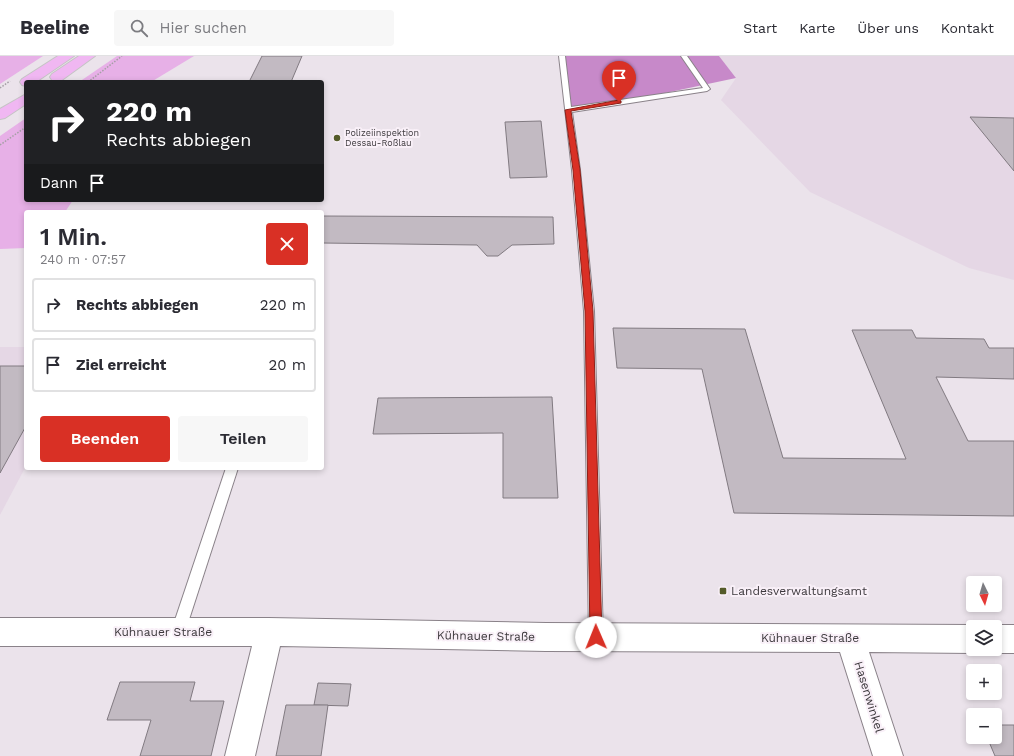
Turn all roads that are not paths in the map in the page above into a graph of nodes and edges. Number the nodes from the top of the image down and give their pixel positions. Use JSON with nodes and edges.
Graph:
{"nodes":[{"id":1,"x":67,"y":56,"type":"edge"},
{"id":2,"x":88,"y":56,"type":"edge"},
{"id":3,"x":562,"y":56,"type":"edge"},
{"id":4,"x":684,"y":56,"type":"edge"},
{"id":5,"x":29,"y":80,"type":"edge"},
{"id":6,"x":53,"y":80,"type":"edge"},
{"id":7,"x":24,"y":83,"type":"edge"},
{"id":8,"x":24,"y":99,"type":"edge"},
{"id":9,"x":0,"y":100,"type":"edge"},
{"id":10,"x":568,"y":110,"type":"junction"},
{"id":11,"x":0,"y":115,"type":"edge"},
{"id":12,"x":231,"y":470,"type":"edge"},
{"id":13,"x":0,"y":632,"type":"edge"},
{"id":14,"x":177,"y":632,"type":"junction"},
{"id":15,"x":269,"y":632,"type":"junction"},
{"id":16,"x":596,"y":637,"type":"junction"},
{"id":17,"x":850,"y":638,"type":"junction"},
{"id":18,"x":966,"y":639,"type":"edge"},
{"id":19,"x":1002,"y":639,"type":"edge"},
{"id":20,"x":1014,"y":639,"type":"edge"},
{"id":21,"x":240,"y":756,"type":"edge"},
{"id":22,"x":888,"y":756,"type":"edge"}],
"edges":[{"from":1,"to":5,"type":"main road"},
{"from":2,"to":6,"type":"main road"},
{"from":3,"to":10,"type":"lane"},
{"from":4,"to":10,"type":"lane"},
{"from":7,"to":9,"type":"main road"},
{"from":8,"to":11,"type":"main road"},
{"from":10,"to":16,"type":"lane"},
{"from":12,"to":14,"type":"lane"},
{"from":13,"to":14,"type":"street","name":"Kühnauer Straße"},
{"from":14,"to":15,"type":"street","name":"Kühnauer Straße"},
{"from":15,"to":16,"type":"street","name":"Kühnauer Straße"},
{"from":15,"to":21,"type":"street"},
{"from":16,"to":17,"type":"street","name":"Kühnauer Straße"},
{"from":17,"to":18,"type":"street","name":"Kühnauer Straße"},
{"from":17,"to":22,"type":"street","name":"Hasenwinkel"},
{"from":19,"to":20,"type":"street"}]}
